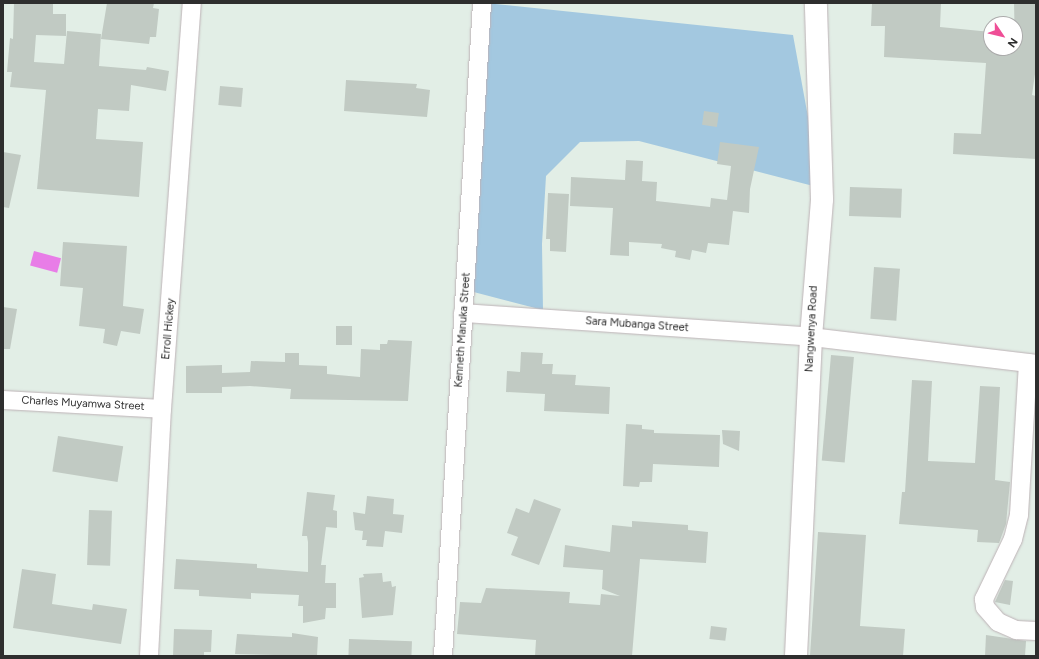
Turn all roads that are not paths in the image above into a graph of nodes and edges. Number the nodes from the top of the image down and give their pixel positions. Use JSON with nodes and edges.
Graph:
{"nodes":[{"id":1,"x":192,"y":3,"type":"edge"},
{"id":2,"x":482,"y":3,"type":"edge"},
{"id":3,"x":816,"y":3,"type":"edge"},
{"id":4,"x":463,"y":314,"type":"junction"},
{"id":5,"x":810,"y":337,"type":"junction"},
{"id":6,"x":1032,"y":364,"type":"edge"},
{"id":7,"x":3,"y":400,"type":"edge"},
{"id":8,"x":162,"y":409,"type":"junction"},
{"id":9,"x":1036,"y":631,"type":"edge"},
{"id":10,"x":149,"y":656,"type":"edge"},
{"id":11,"x":443,"y":656,"type":"edge"},
{"id":12,"x":796,"y":656,"type":"edge"}],
"edges":[{"from":1,"to":8,"type":"street","name":"Erroll Hickey"},
{"from":2,"to":4,"type":"street","name":"Kenneth Manuka Street"},
{"from":3,"to":5,"type":"main road","name":"Nangwenya Road"},
{"from":4,"to":5,"type":"street","name":"Sara Mubanga Street"},
{"from":4,"to":11,"type":"street","name":"Kenneth Manuka Street"},
{"from":5,"to":6,"type":"street","name":"Sara Mubanga Street"},
{"from":5,"to":12,"type":"main road","name":"Nangwenya Road"},
{"from":6,"to":9,"type":"street"},
{"from":7,"to":8,"type":"street","name":"Charles Muyamwa Street"},
{"from":8,"to":10,"type":"street","name":"Erroll Hickey"}]}
